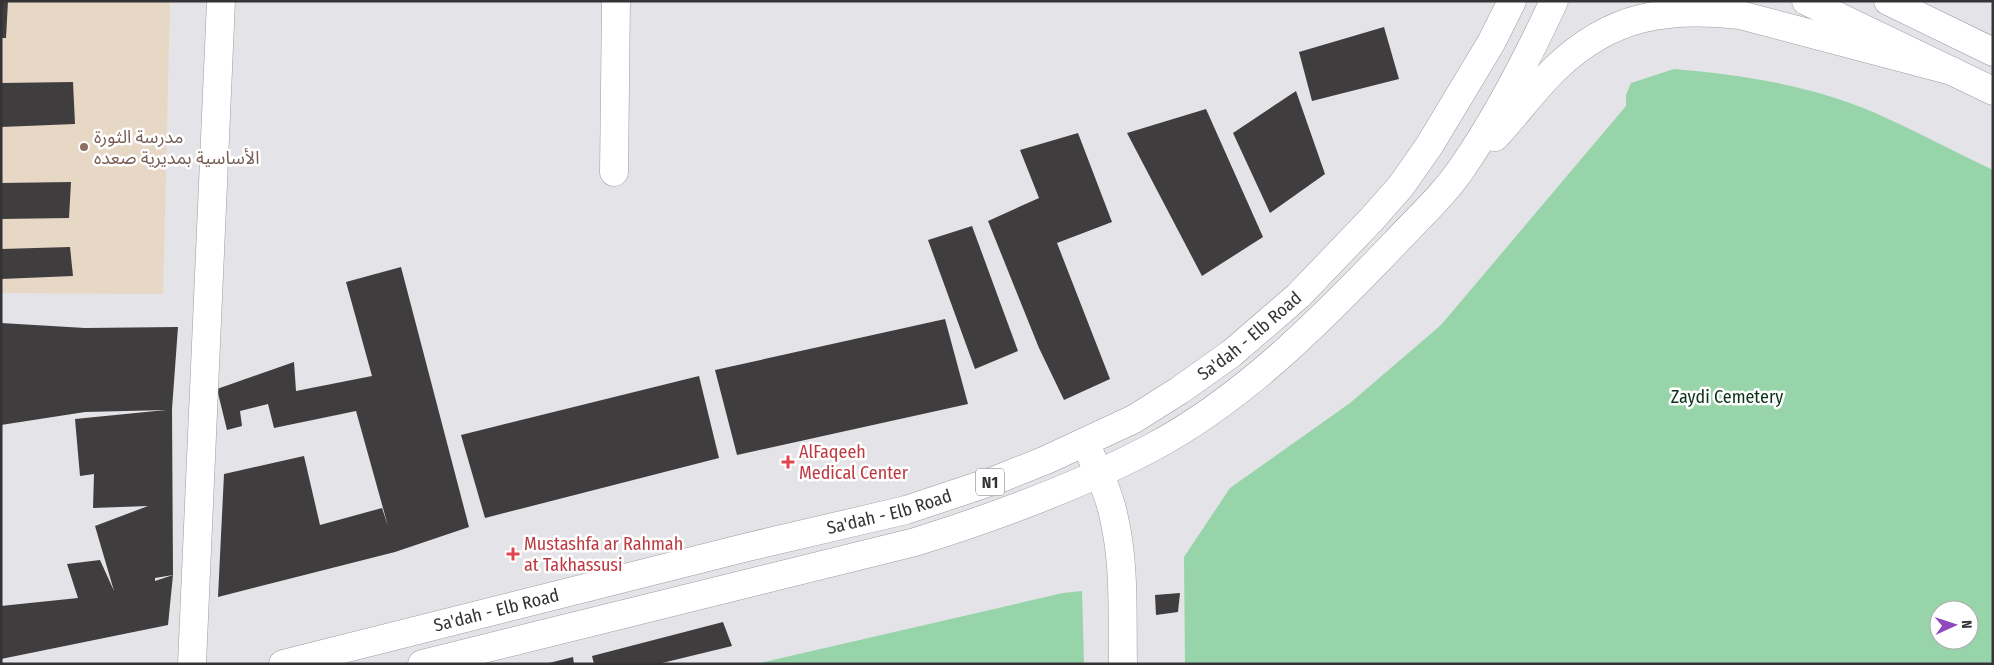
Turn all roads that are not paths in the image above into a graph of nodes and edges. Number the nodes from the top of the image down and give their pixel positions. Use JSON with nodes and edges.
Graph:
{"nodes":[{"id":1,"x":221,"y":1,"type":"edge"},
{"id":2,"x":616,"y":1,"type":"edge"},
{"id":3,"x":1512,"y":1,"type":"edge"},
{"id":4,"x":1554,"y":1,"type":"edge"},
{"id":5,"x":1806,"y":1,"type":"edge"},
{"id":6,"x":1888,"y":1,"type":"edge"},
{"id":7,"x":1993,"y":52,"type":"edge"},
{"id":8,"x":1952,"y":71,"type":"junction"},
{"id":9,"x":1993,"y":92,"type":"edge"},
{"id":10,"x":1429,"y":146,"type":"junction"},
{"id":11,"x":1464,"y":166,"type":"junction"},
{"id":12,"x":614,"y":172,"type":"dead end"},
{"id":13,"x":1084,"y":443,"type":"junction"},
{"id":14,"x":1099,"y":473,"type":"junction"},
{"id":15,"x":192,"y":664,"type":"edge"},
{"id":16,"x":283,"y":664,"type":"edge"},
{"id":17,"x":422,"y":664,"type":"edge"},
{"id":18,"x":1123,"y":664,"type":"edge"}],
"edges":[{"from":1,"to":15,"type":"main road"},
{"from":2,"to":12,"type":"main road"},
{"from":3,"to":10,"type":"main road","name":"Sa'dah - Elb Road","number":"N1"},
{"from":4,"to":11,"type":"main road","name":"Sa'dah - Elb Road","number":"N1"},
{"from":5,"to":8,"type":"main road"},
{"from":6,"to":7,"type":"main road"},
{"from":8,"to":9,"type":"main road"},
{"from":8,"to":11,"type":"main road"},
{"from":10,"to":11,"type":"main road"},
{"from":10,"to":13,"type":"main road","name":"Sa'dah - Elb Road","number":"N1"},
{"from":11,"to":14,"type":"main road","name":"Sa'dah - Elb Road","number":"N1"},
{"from":13,"to":14,"type":"main road"},
{"from":13,"to":16,"type":"main road","name":"Sa'dah - Elb Road","number":"N1"},
{"from":14,"to":17,"type":"main road","name":"Sa'dah - Elb Road","number":"N1"},
{"from":14,"to":18,"type":"main road"}]}
